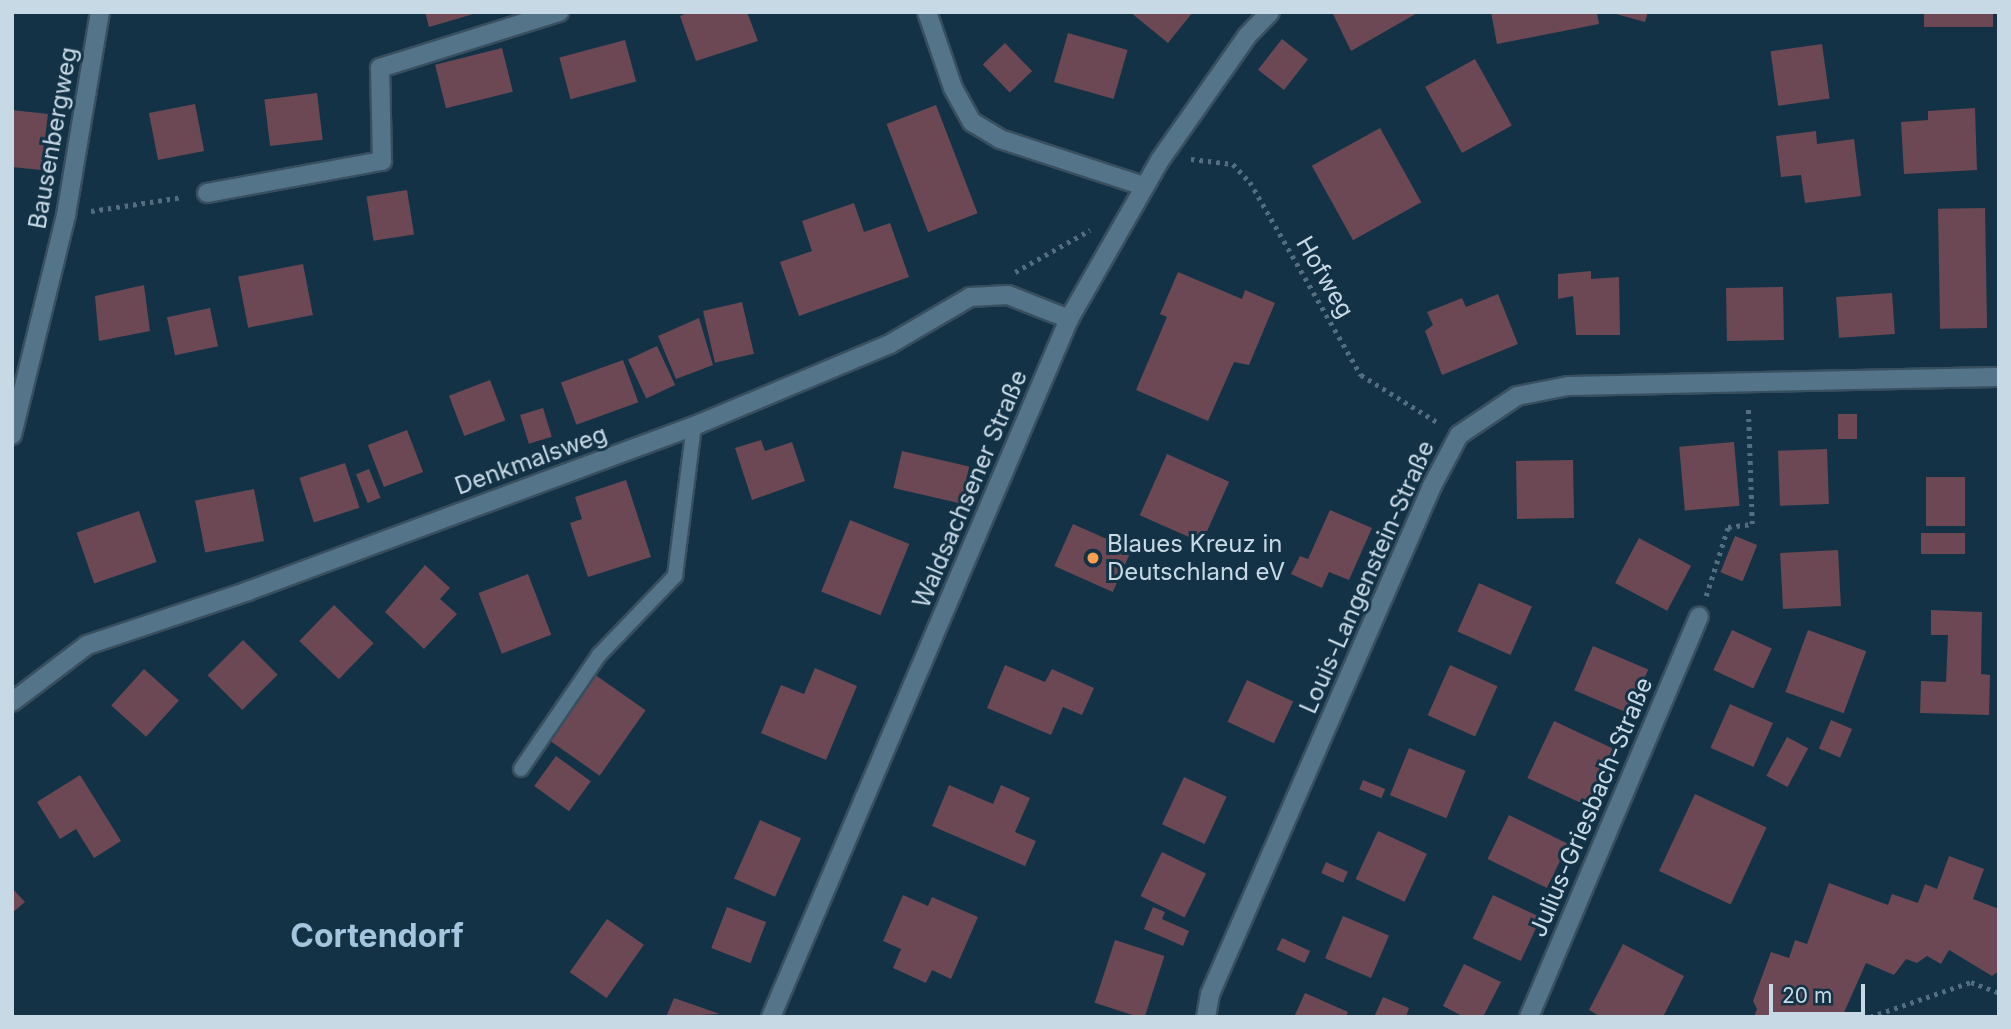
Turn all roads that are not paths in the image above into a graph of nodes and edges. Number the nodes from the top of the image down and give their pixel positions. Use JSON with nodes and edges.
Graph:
{"nodes":[{"id":1,"x":100,"y":12,"type":"edge"},
{"id":2,"x":559,"y":12,"type":"edge"},
{"id":3,"x":927,"y":12,"type":"edge"},
{"id":4,"x":1270,"y":12,"type":"edge"},
{"id":5,"x":1144,"y":186,"type":"junction"},
{"id":6,"x":207,"y":193,"type":"road end"},
{"id":7,"x":1069,"y":319,"type":"junction"},
{"id":8,"x":1999,"y":377,"type":"edge"},
{"id":9,"x":694,"y":426,"type":"junction"},
{"id":10,"x":12,"y":435,"type":"edge"},
{"id":11,"x":1699,"y":617,"type":"road end"},
{"id":12,"x":12,"y":702,"type":"edge"},
{"id":13,"x":521,"y":769,"type":"dead end"},
{"id":14,"x":771,"y":1017,"type":"edge"},
{"id":15,"x":1206,"y":1017,"type":"edge"},
{"id":16,"x":1529,"y":1017,"type":"edge"}],
"edges":[{"from":1,"to":10,"type":"street","name":"Bausenbergweg"},
{"from":2,"to":6,"type":"street"},
{"from":3,"to":5,"type":"street"},
{"from":4,"to":5,"type":"street","name":"Waldsachsener Straße"},
{"from":5,"to":7,"type":"street","name":"Waldsachsener Straße"},
{"from":7,"to":9,"type":"street","name":"Denkmalsweg"},
{"from":7,"to":14,"type":"street","name":"Waldsachsener Straße"},
{"from":8,"to":15,"type":"street","name":"Louis-Langenstein-Straße"},
{"from":9,"to":12,"type":"street","name":"Denkmalsweg"},
{"from":9,"to":13,"type":"lane"},
{"from":11,"to":16,"type":"street","name":"Julius-Griesbach-Straße"}]}
